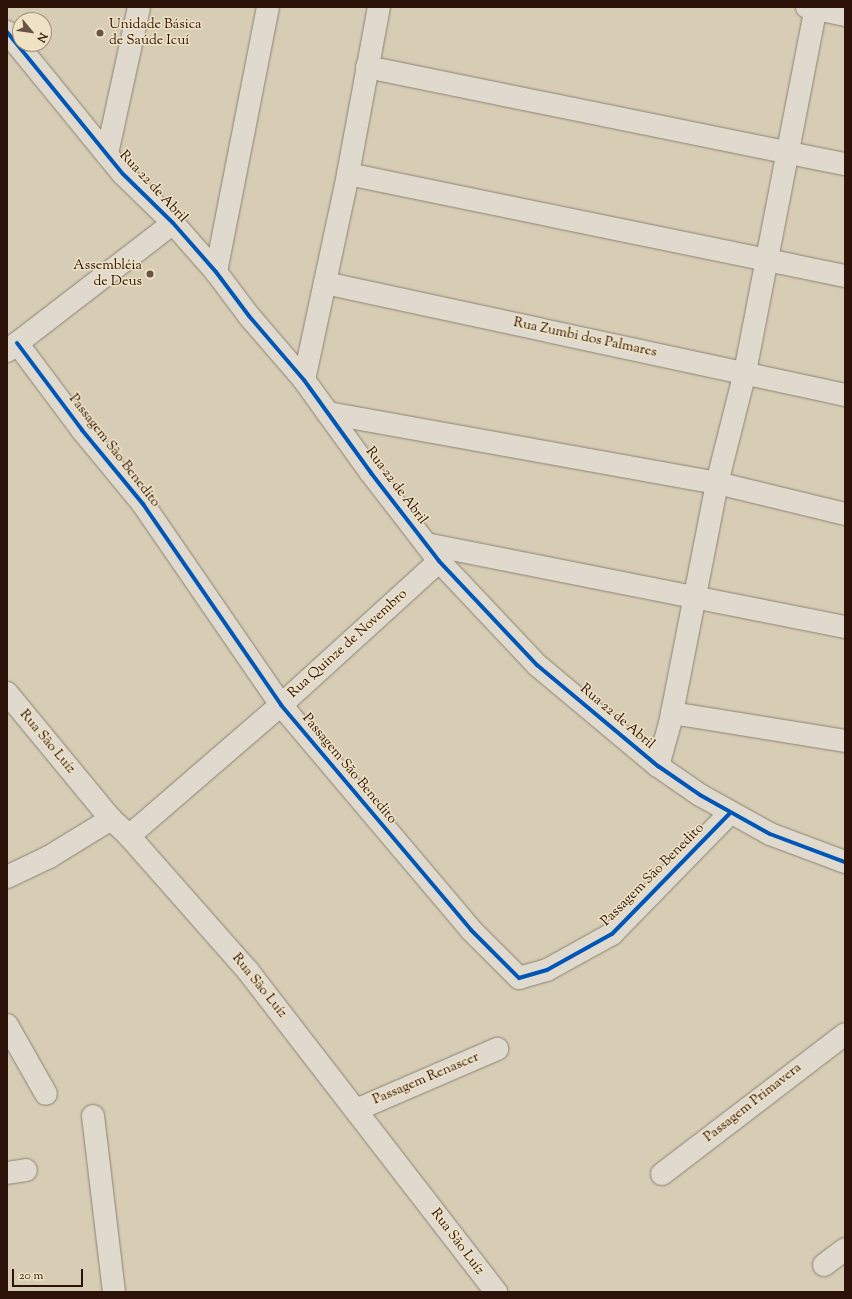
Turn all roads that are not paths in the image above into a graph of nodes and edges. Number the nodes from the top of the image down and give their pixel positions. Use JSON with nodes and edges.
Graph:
{"nodes":[{"id":1,"x":139,"y":7,"type":"edge"},
{"id":2,"x":268,"y":7,"type":"edge"},
{"id":3,"x":379,"y":7,"type":"edge"},
{"id":4,"x":813,"y":8,"type":"edge"},
{"id":5,"x":845,"y":15,"type":"edge"},
{"id":6,"x":7,"y":32,"type":"edge"},
{"id":7,"x":367,"y":67,"type":"junction"},
{"id":8,"x":107,"y":154,"type":"junction"},
{"id":9,"x":788,"y":154,"type":"junction"},
{"id":10,"x":845,"y":164,"type":"edge"},
{"id":11,"x":348,"y":174,"type":"junction"},
{"id":12,"x":173,"y":223,"type":"junction"},
{"id":13,"x":766,"y":260,"type":"junction"},
{"id":14,"x":216,"y":272,"type":"junction"},
{"id":15,"x":845,"y":276,"type":"edge"},
{"id":16,"x":325,"y":283,"type":"junction"},
{"id":17,"x":12,"y":347,"type":"edge"},
{"id":18,"x":745,"y":372,"type":"junction"},
{"id":19,"x":304,"y":380,"type":"junction"},
{"id":20,"x":845,"y":396,"type":"edge"},
{"id":21,"x":328,"y":413,"type":"junction"},
{"id":22,"x":717,"y":484,"type":"junction"},
{"id":23,"x":845,"y":514,"type":"edge"},
{"id":24,"x":426,"y":544,"type":"junction"},
{"id":25,"x":439,"y":561,"type":"junction"},
{"id":26,"x":693,"y":598,"type":"junction"},
{"id":27,"x":845,"y":627,"type":"edge"},
{"id":28,"x":7,"y":693,"type":"edge"},
{"id":29,"x":282,"y":705,"type":"junction"},
{"id":30,"x":672,"y":713,"type":"junction"},
{"id":31,"x":845,"y":741,"type":"edge"},
{"id":32,"x":658,"y":766,"type":"junction"},
{"id":33,"x":729,"y":814,"type":"junction"},
{"id":34,"x":111,"y":819,"type":"junction"},
{"id":35,"x":129,"y":836,"type":"junction"},
{"id":36,"x":845,"y":862,"type":"edge"},
{"id":37,"x":7,"y":876,"type":"edge"},
{"id":38,"x":7,"y":1025,"type":"edge"},
{"id":39,"x":845,"y":1034,"type":"edge"},
{"id":40,"x":497,"y":1049,"type":"dead end"},
{"id":41,"x":46,"y":1094,"type":"dead end"},
{"id":42,"x":356,"y":1110,"type":"junction"},
{"id":43,"x":93,"y":1116,"type":"dead end"},
{"id":44,"x":662,"y":1174,"type":"dead end"},
{"id":45,"x":845,"y":1249,"type":"edge"},
{"id":46,"x":824,"y":1265,"type":"dead end"},
{"id":47,"x":114,"y":1292,"type":"edge"},
{"id":48,"x":496,"y":1292,"type":"edge"}],
"edges":[{"from":1,"to":8,"type":"street"},
{"from":2,"to":14,"type":"street"},
{"from":3,"to":7,"type":"street"},
{"from":4,"to":5,"type":"street"},
{"from":4,"to":9,"type":"street"},
{"from":6,"to":8,"type":"street","name":"Rua 22 de Abril"},
{"from":7,"to":9,"type":"street"},
{"from":7,"to":11,"type":"street"},
{"from":8,"to":12,"type":"street","name":"Rua 22 de Abril"},
{"from":9,"to":10,"type":"street"},
{"from":9,"to":13,"type":"street"},
{"from":11,"to":13,"type":"street"},
{"from":11,"to":16,"type":"street"},
{"from":12,"to":14,"type":"street","name":"Rua 22 de Abril"},
{"from":12,"to":17,"type":"street"},
{"from":13,"to":15,"type":"street"},
{"from":13,"to":18,"type":"street"},
{"from":14,"to":19,"type":"street","name":"Rua 22 de Abril"},
{"from":16,"to":18,"type":"street","name":"Rua Zumbi dos Palmares"},
{"from":16,"to":19,"type":"street"},
{"from":17,"to":29,"type":"street","name":"Passagem São Benedito"},
{"from":18,"to":20,"type":"street","name":"Rua Zumbi dos Palmares"},
{"from":18,"to":22,"type":"street"},
{"from":19,"to":21,"type":"street","name":"Rua 22 de Abril"},
{"from":21,"to":22,"type":"street"},
{"from":21,"to":24,"type":"street","name":"Rua 22 de Abril"},
{"from":22,"to":23,"type":"street"},
{"from":22,"to":26,"type":"street"},
{"from":24,"to":25,"type":"street","name":"Rua 22 de Abril"},
{"from":24,"to":26,"type":"street"},
{"from":25,"to":29,"type":"street","name":"Rua Quinze de Novembro"},
{"from":25,"to":32,"type":"street","name":"Rua 22 de Abril"},
{"from":26,"to":27,"type":"street"},
{"from":26,"to":30,"type":"street"},
{"from":28,"to":34,"type":"street","name":"Rua São Luíz"},
{"from":29,"to":33,"type":"street","name":"Passagem São Benedito"},
{"from":29,"to":35,"type":"street","name":"Rua Quinze de Novembro"},
{"from":30,"to":31,"type":"street"},
{"from":30,"to":32,"type":"street"},
{"from":32,"to":33,"type":"street","name":"Rua 22 de Abril"},
{"from":33,"to":36,"type":"street","name":"Rua 22 de Abril"},
{"from":34,"to":35,"type":"street","name":"Rua São Luíz"},
{"from":34,"to":37,"type":"street"},
{"from":35,"to":42,"type":"street","name":"Rua São Luíz"},
{"from":38,"to":41,"type":"street"},
{"from":39,"to":44,"type":"street","name":"Passagem Primavera"},
{"from":40,"to":42,"type":"street","name":"Passagem Renascer"},
{"from":42,"to":48,"type":"street","name":"Rua São Luíz"},
{"from":43,"to":47,"type":"street"},
{"from":45,"to":46,"type":"street"}]}
